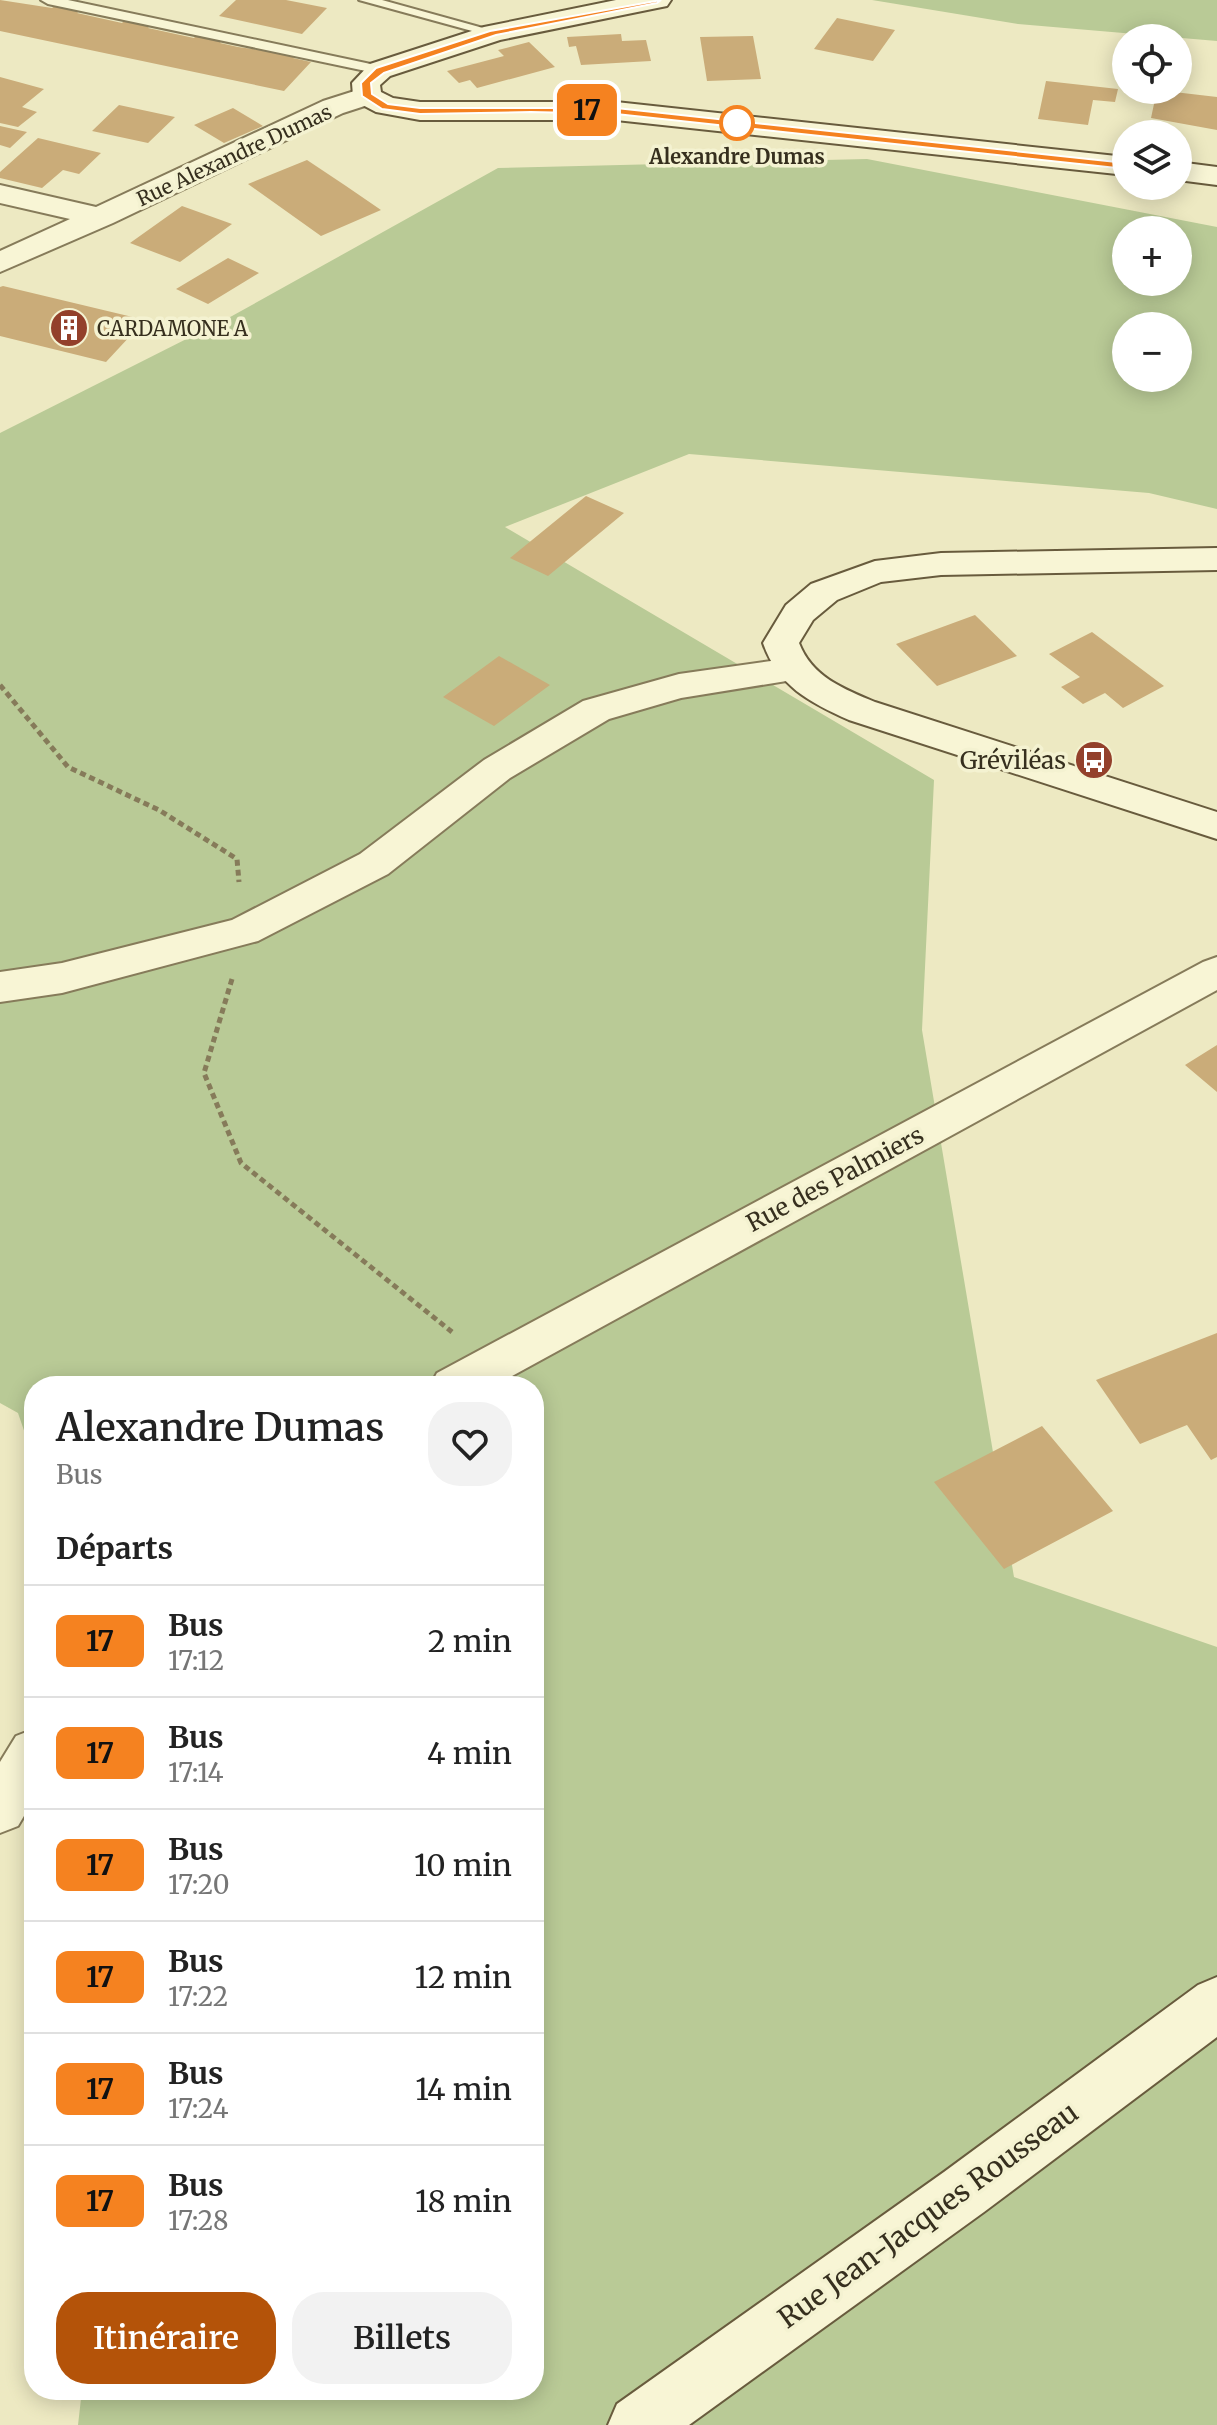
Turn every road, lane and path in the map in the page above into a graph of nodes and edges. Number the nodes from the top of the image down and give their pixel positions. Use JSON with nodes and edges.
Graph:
{"nodes":[{"id":1,"x":48,"y":0,"type":"edge"},
{"id":2,"x":366,"y":0,"type":"edge"},
{"id":3,"x":657,"y":0,"type":"edge"},
{"id":4,"x":494,"y":33,"type":"junction"},
{"id":5,"x":374,"y":83,"type":"junction"},
{"id":6,"x":1112,"y":164,"type":"edge"},
{"id":7,"x":1192,"y":173,"type":"edge"},
{"id":8,"x":1217,"y":176,"type":"edge"},
{"id":9,"x":0,"y":194,"type":"edge"},
{"id":10,"x":102,"y":217,"type":"junction"},
{"id":11,"x":0,"y":263,"type":"edge"},
{"id":12,"x":1217,"y":559,"type":"edge"},
{"id":13,"x":792,"y":670,"type":"junction"},
{"id":14,"x":0,"y":685,"type":"edge"},
{"id":15,"x":1217,"y":826,"type":"edge"},
{"id":16,"x":244,"y":931,"type":"junction"},
{"id":17,"x":1217,"y":972,"type":"edge"},
{"id":18,"x":0,"y":987,"type":"edge"},
{"id":19,"x":494,"y":1364,"type":"junction"},
{"id":20,"x":472,"y":1376,"type":"edge"},
{"id":21,"x":24,"y":1769,"type":"edge"},
{"id":22,"x":0,"y":1809,"type":"edge"},
{"id":23,"x":1217,"y":2004,"type":"edge"},
{"id":24,"x":638,"y":2425,"type":"edge"}],
"edges":[{"from":1,"to":5,"type":"lane"},
{"from":2,"to":4,"type":"lane"},
{"from":3,"to":4,"type":"main road","name":"Rue Alexandre Dumas"},
{"from":4,"to":5,"type":"main road","name":"Rue Alexandre Dumas"},
{"from":5,"to":6,"type":"main road"},
{"from":5,"to":10,"type":"main road","name":"Rue Alexandre Dumas"},
{"from":7,"to":8,"type":"main road"},
{"from":9,"to":10,"type":"main road"},
{"from":10,"to":11,"type":"main road","name":"Rue Alexandre Dumas"},
{"from":12,"to":13,"type":"main road"},
{"from":13,"to":15,"type":"main road"},
{"from":13,"to":16,"type":"main road"},
{"from":14,"to":16,"type":"path"},
{"from":16,"to":18,"type":"main road"},
{"from":16,"to":19,"type":"path"},
{"from":17,"to":19,"type":"main road","name":"Rue des Palmiers"},
{"from":19,"to":20,"type":"main road","name":"Rue des Palmiers"},
{"from":21,"to":22,"type":"main road"},
{"from":23,"to":24,"type":"main road","name":"Rue Jean-Jacques Rousseau"}]}
